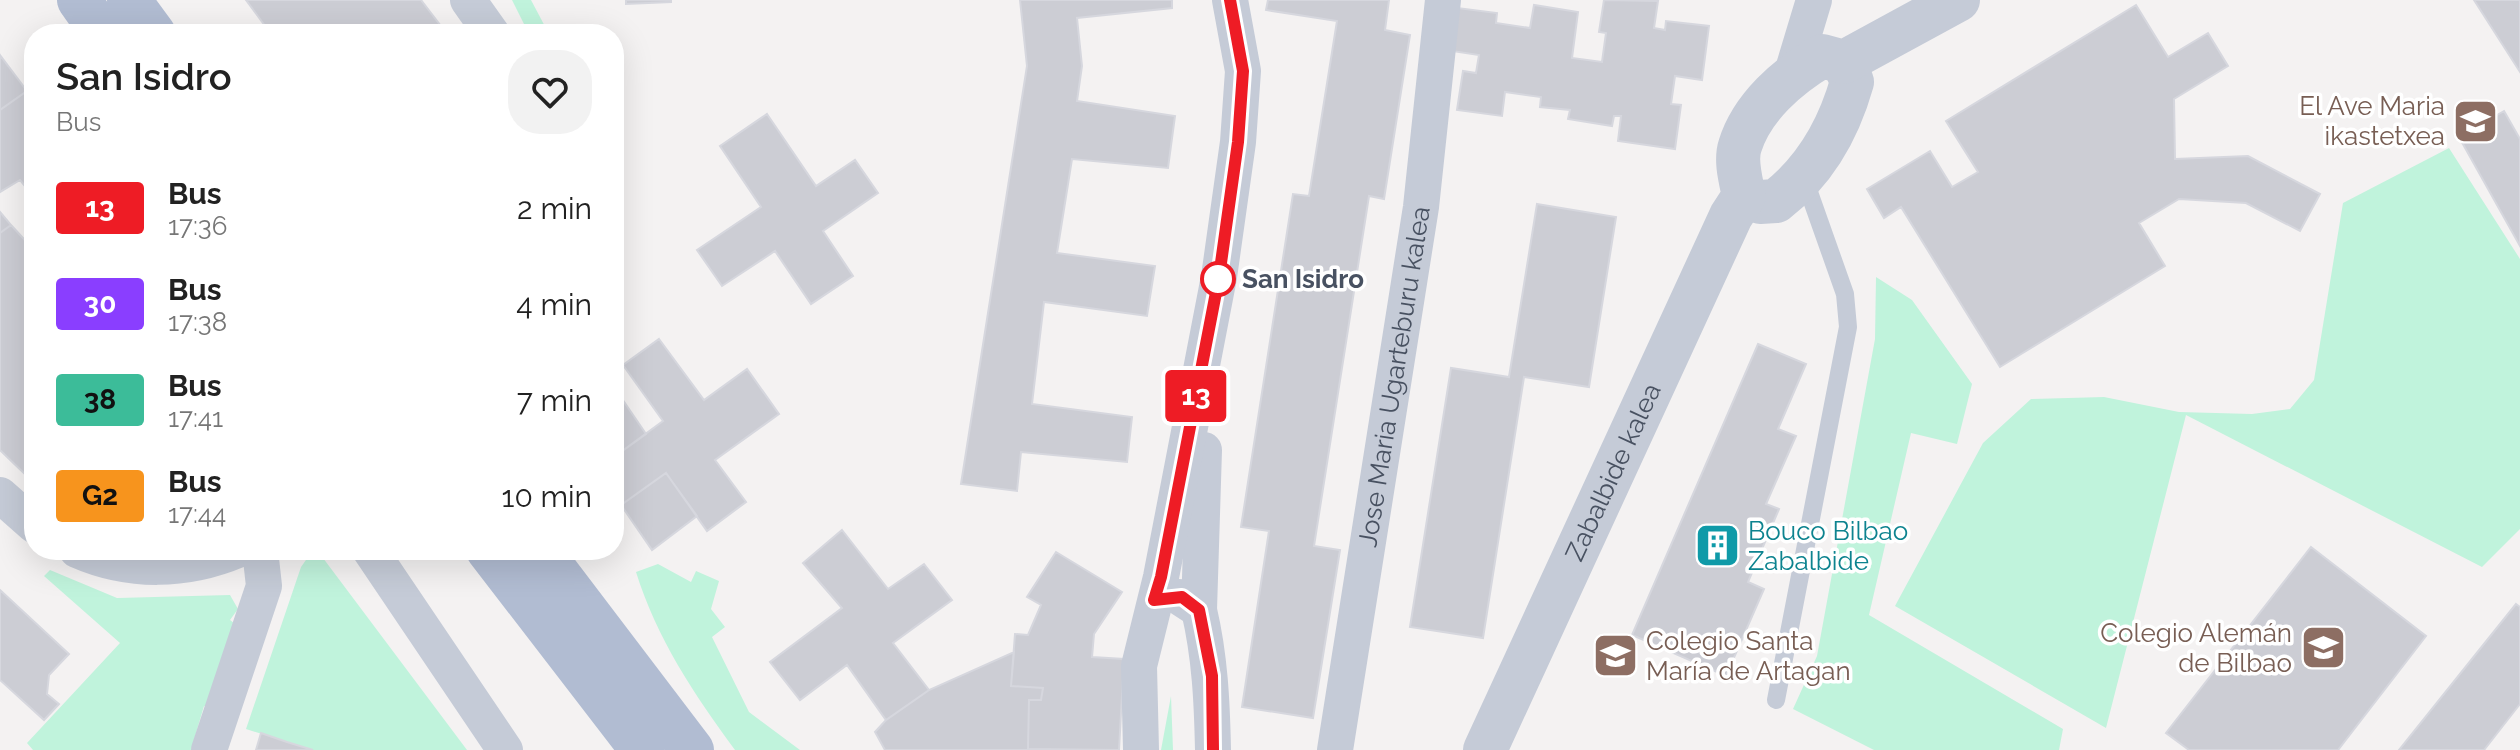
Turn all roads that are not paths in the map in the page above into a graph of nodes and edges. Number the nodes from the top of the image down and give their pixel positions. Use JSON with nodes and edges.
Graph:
{"nodes":[{"id":1,"x":79,"y":0,"type":"edge"},
{"id":2,"x":1230,"y":0,"type":"edge"},
{"id":3,"x":1443,"y":0,"type":"edge"},
{"id":4,"x":1814,"y":0,"type":"edge"},
{"id":5,"x":1958,"y":0,"type":"edge"},
{"id":6,"x":96,"y":24,"type":"edge"},
{"id":7,"x":1844,"y":62,"type":"junction"},
{"id":8,"x":1792,"y":73,"type":"junction"},
{"id":9,"x":1803,"y":176,"type":"junction"},
{"id":10,"x":1744,"y":196,"type":"junction"},
{"id":11,"x":1210,"y":320,"type":"junction"},
{"id":12,"x":0,"y":495,"type":"edge"},
{"id":13,"x":24,"y":516,"type":"edge"},
{"id":14,"x":99,"y":560,"type":"edge"},
{"id":15,"x":202,"y":560,"type":"edge"},
{"id":16,"x":261,"y":560,"type":"edge"},
{"id":17,"x":377,"y":560,"type":"edge"},
{"id":18,"x":496,"y":560,"type":"edge"},
{"id":19,"x":548,"y":560,"type":"edge"},
{"id":20,"x":1154,"y":600,"type":"junction"},
{"id":21,"x":1199,"y":610,"type":"junction"},
{"id":22,"x":1776,"y":700,"type":"dead end"},
{"id":23,"x":209,"y":750,"type":"edge"},
{"id":24,"x":505,"y":750,"type":"edge"},
{"id":25,"x":642,"y":750,"type":"edge"},
{"id":26,"x":692,"y":750,"type":"edge"},
{"id":27,"x":1141,"y":750,"type":"edge"},
{"id":28,"x":1213,"y":750,"type":"edge"},
{"id":29,"x":1335,"y":750,"type":"edge"},
{"id":30,"x":1485,"y":750,"type":"edge"}],
"edges":[{"from":1,"to":6,"type":"main road"},
{"from":2,"to":11,"type":"street"},
{"from":3,"to":29,"type":"street","name":"Jose Maria Ugarteburu kalea"},
{"from":4,"to":8,"type":"street"},
{"from":5,"to":7,"type":"street"},
{"from":7,"to":8,"type":"street"},
{"from":7,"to":9,"type":"street"},
{"from":8,"to":10,"type":"street"},
{"from":9,"to":10,"type":"street"},
{"from":9,"to":22,"type":"lane"},
{"from":10,"to":30,"type":"street","name":"Zabalbide kalea"},
{"from":11,"to":20,"type":"street"},
{"from":11,"to":21,"type":"street"},
{"from":12,"to":13,"type":"street"},
{"from":14,"to":15,"type":"street"},
{"from":16,"to":23,"type":"street"},
{"from":17,"to":24,"type":"street"},
{"from":18,"to":25,"type":"main road"},
{"from":19,"to":26,"type":"main road"},
{"from":20,"to":21,"type":"street"},
{"from":20,"to":27,"type":"street"},
{"from":21,"to":28,"type":"street"}]}
